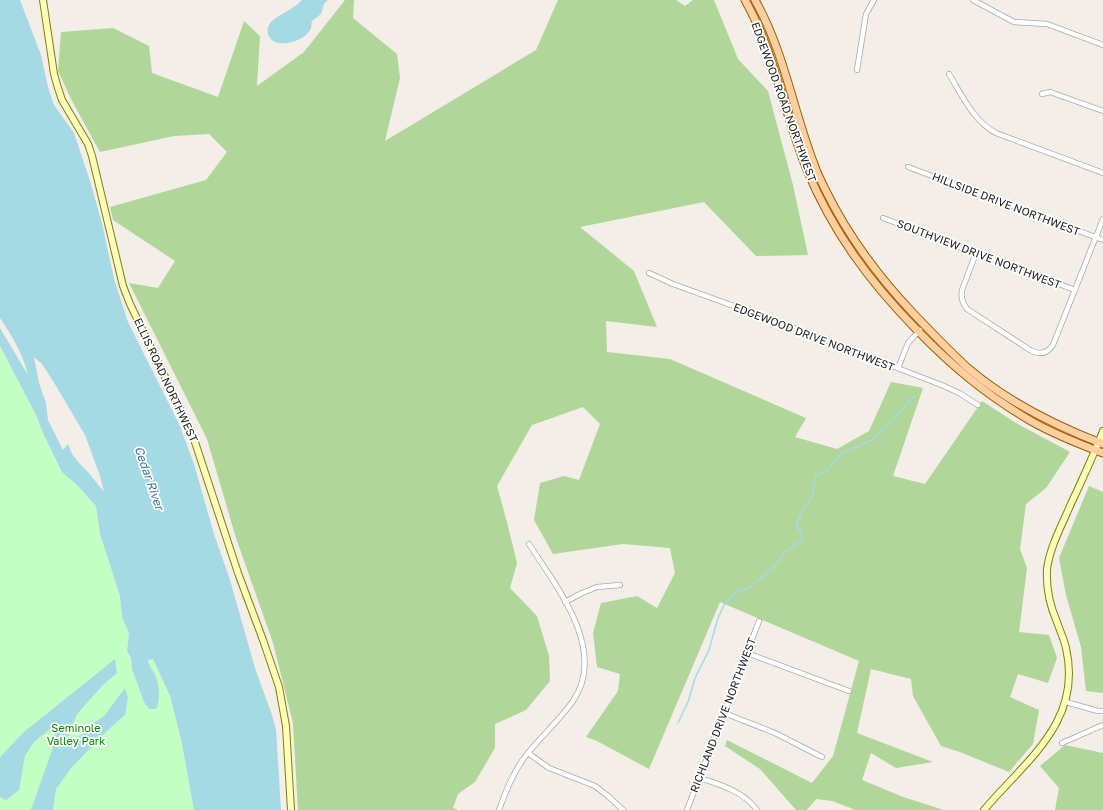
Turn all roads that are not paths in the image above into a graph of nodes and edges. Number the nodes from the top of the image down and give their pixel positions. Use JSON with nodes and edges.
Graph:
{"nodes":[{"id":1,"x":43,"y":0,"type":"edge"},
{"id":2,"x":745,"y":0,"type":"edge"},
{"id":3,"x":755,"y":0,"type":"edge"},
{"id":4,"x":874,"y":0,"type":"edge"},
{"id":5,"x":973,"y":0,"type":"edge"},
{"id":6,"x":1103,"y":45,"type":"edge"},
{"id":7,"x":857,"y":70,"type":"dead end"},
{"id":8,"x":948,"y":74,"type":"dead end"},
{"id":9,"x":1042,"y":94,"type":"dead end"},
{"id":10,"x":1103,"y":111,"type":"edge"},
{"id":11,"x":908,"y":167,"type":"dead end"},
{"id":12,"x":1103,"y":173,"type":"edge"},
{"id":13,"x":884,"y":218,"type":"dead end"},
{"id":14,"x":1103,"y":219,"type":"edge"},
{"id":15,"x":1096,"y":237,"type":"junction"},
{"id":16,"x":1103,"y":240,"type":"edge"},
{"id":17,"x":976,"y":253,"type":"junction"},
{"id":18,"x":649,"y":273,"type":"dead end"},
{"id":19,"x":1075,"y":290,"type":"junction"},
{"id":20,"x":924,"y":325,"type":"junction"},
{"id":21,"x":919,"y":332,"type":"junction"},
{"id":22,"x":898,"y":368,"type":"junction"},
{"id":23,"x":978,"y":405,"type":"dead end"},
{"id":24,"x":1103,"y":431,"type":"edge"},
{"id":25,"x":1101,"y":443,"type":"edge"},
{"id":26,"x":1096,"y":450,"type":"junction"},
{"id":27,"x":1103,"y":453,"type":"edge"},
{"id":28,"x":529,"y":544,"type":"dead end"},
{"id":29,"x":620,"y":584,"type":"dead end"},
{"id":30,"x":565,"y":602,"type":"junction"},
{"id":31,"x":758,"y":621,"type":"dead end"},
{"id":32,"x":747,"y":653,"type":"junction"},
{"id":33,"x":849,"y":691,"type":"dead end"},
{"id":34,"x":1066,"y":702,"type":"junction"},
{"id":35,"x":1103,"y":712,"type":"edge"},
{"id":36,"x":724,"y":713,"type":"junction"},
{"id":37,"x":1103,"y":725,"type":"edge"},
{"id":38,"x":1062,"y":743,"type":"dead end"},
{"id":39,"x":528,"y":753,"type":"junction"},
{"id":40,"x":822,"y":756,"type":"dead end"},
{"id":41,"x":700,"y":778,"type":"junction"},
{"id":42,"x":291,"y":810,"type":"edge"},
{"id":43,"x":499,"y":810,"type":"edge"},
{"id":44,"x":623,"y":810,"type":"edge"},
{"id":45,"x":687,"y":810,"type":"edge"},
{"id":46,"x":757,"y":810,"type":"edge"},
{"id":47,"x":984,"y":810,"type":"edge"}],
"edges":[{"from":1,"to":42,"type":"street","name":"ELLIS ROAD NORTHWEST"},
{"from":2,"to":21,"type":"main road","name":"EDGEWOOD ROAD NORTHWEST"},
{"from":3,"to":20,"type":"main road","name":"EDGEWOOD ROAD NORTHWEST"},
{"from":4,"to":7,"type":"street"},
{"from":5,"to":6,"type":"street"},
{"from":8,"to":12,"type":"street"},
{"from":9,"to":10,"type":"street"},
{"from":11,"to":15,"type":"street","name":"HILLSIDE DRIVE NORTHWEST"},
{"from":13,"to":17,"type":"street","name":"SOUTHVIEW DRIVE NORTHWEST"},
{"from":14,"to":15,"type":"street"},
{"from":15,"to":16,"type":"street","name":"HILLSIDE DRIVE NORTHWEST"},
{"from":15,"to":19,"type":"street"},
{"from":17,"to":19,"type":"street","name":"SOUTHVIEW DRIVE NORTHWEST"},
{"from":17,"to":19,"type":"street"},
{"from":18,"to":22,"type":"street","name":"EDGEWOOD DRIVE NORTHWEST"},
{"from":20,"to":21,"type":"street"},
{"from":20,"to":25,"type":"main road","name":"EDGEWOOD ROAD NORTHWEST"},
{"from":21,"to":22,"type":"street"},
{"from":21,"to":26,"type":"main road","name":"EDGEWOOD ROAD NORTHWEST"},
{"from":22,"to":23,"type":"street","name":"EDGEWOOD DRIVE NORTHWEST"},
{"from":24,"to":25,"type":"street"},
{"from":25,"to":26,"type":"street"},
{"from":26,"to":27,"type":"main road","name":"EDGEWOOD ROAD NORTHWEST"},
{"from":26,"to":34,"type":"street"},
{"from":28,"to":30,"type":"street"},
{"from":29,"to":30,"type":"street"},
{"from":30,"to":39,"type":"street"},
{"from":31,"to":32,"type":"street","name":"RICHLAND DRIVE NORTHWEST"},
{"from":32,"to":33,"type":"street"},
{"from":32,"to":36,"type":"street","name":"RICHLAND DRIVE NORTHWEST"},
{"from":34,"to":35,"type":"street"},
{"from":34,"to":47,"type":"street"},
{"from":36,"to":40,"type":"street"},
{"from":36,"to":41,"type":"street","name":"RICHLAND DRIVE NORTHWEST"},
{"from":37,"to":38,"type":"street"},
{"from":39,"to":43,"type":"street"},
{"from":39,"to":44,"type":"street"},
{"from":41,"to":45,"type":"street","name":"RICHLAND DRIVE NORTHWEST"},
{"from":41,"to":46,"type":"street"}]}
